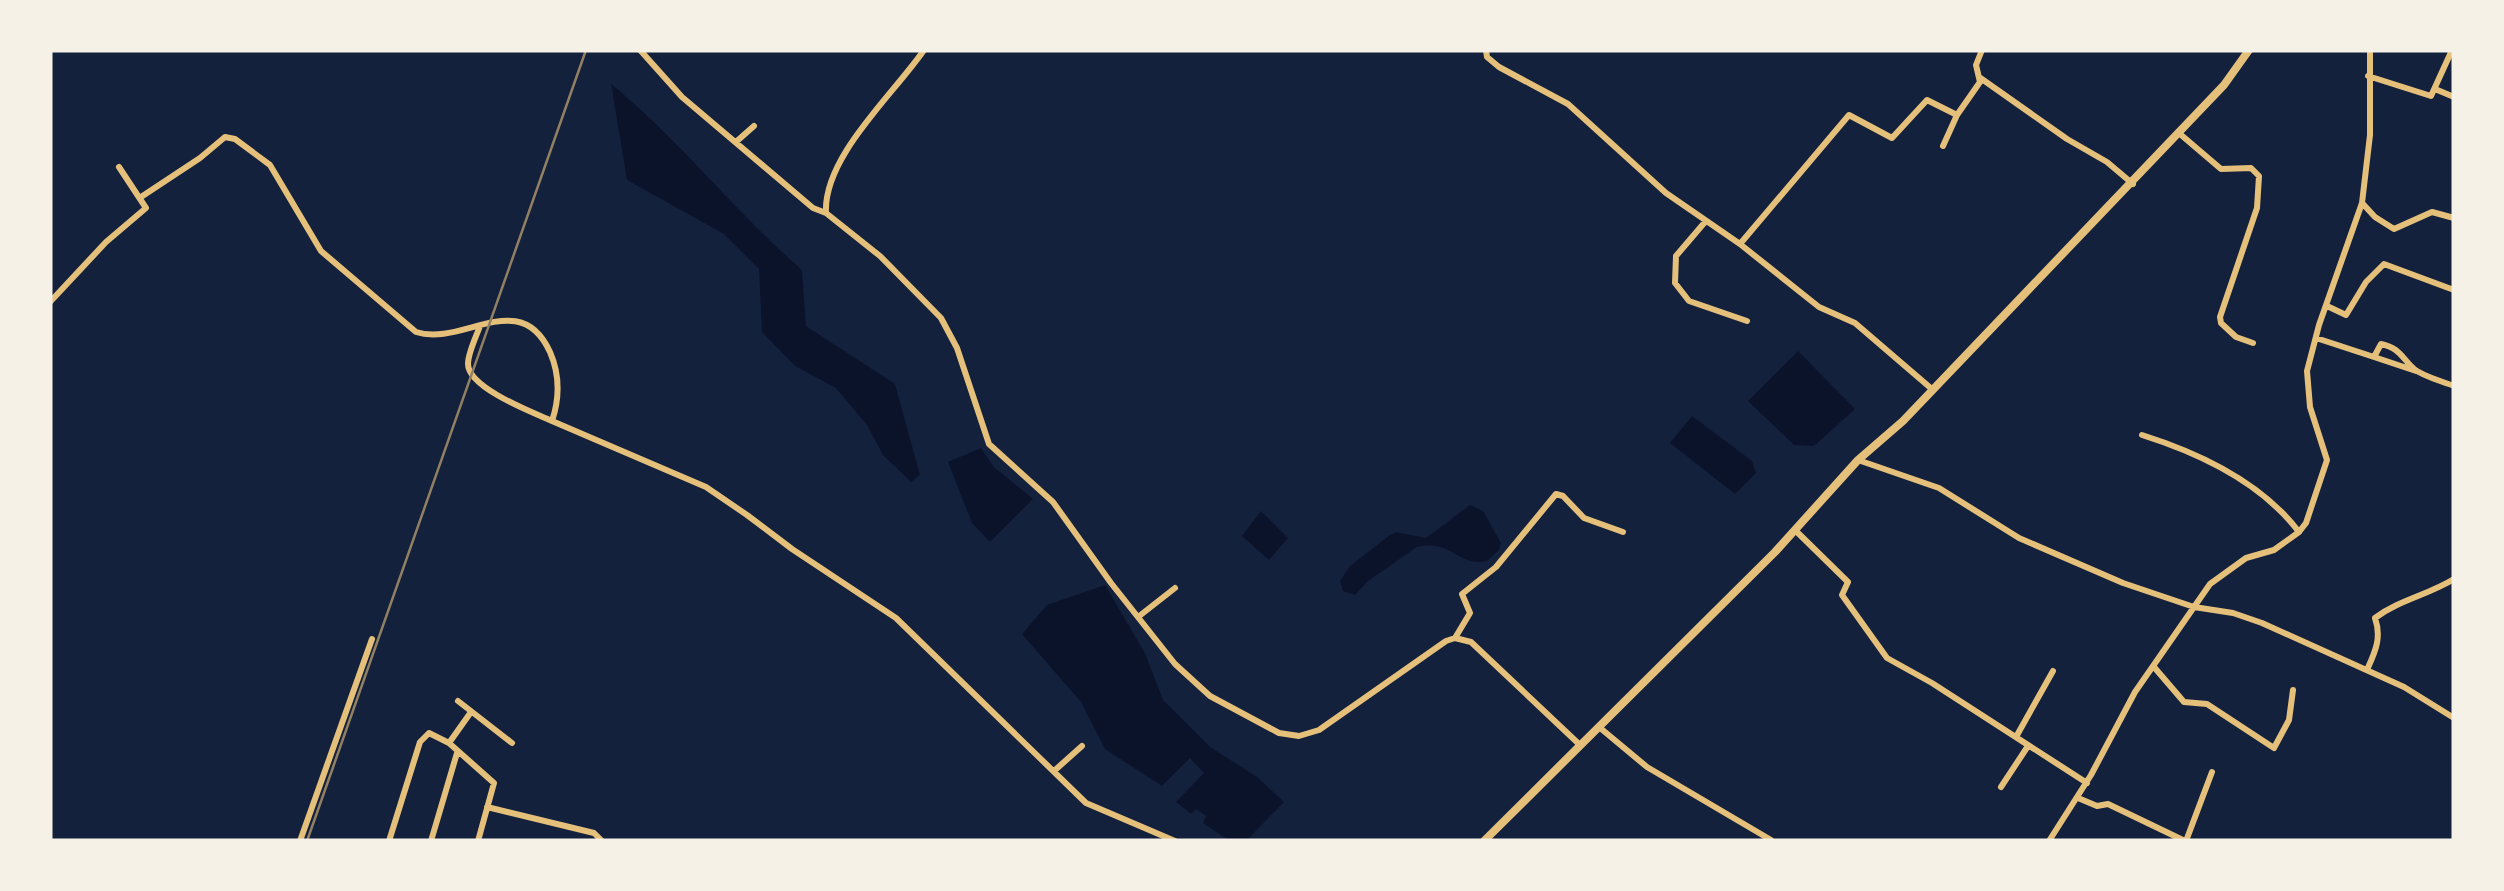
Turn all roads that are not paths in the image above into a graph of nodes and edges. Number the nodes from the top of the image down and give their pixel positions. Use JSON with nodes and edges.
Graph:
{"nodes":[{"id":1,"x":640,"y":50,"type":"edge"},
{"id":2,"x":924,"y":50,"type":"edge"},
{"id":3,"x":1486,"y":50,"type":"edge"},
{"id":4,"x":1982,"y":50,"type":"edge"},
{"id":5,"x":2249,"y":50,"type":"edge"},
{"id":6,"x":2370,"y":50,"type":"edge"},
{"id":7,"x":2452,"y":50,"type":"edge"},
{"id":8,"x":2372,"y":76,"type":"junction"},
{"id":9,"x":1978,"y":77,"type":"junction"},
{"id":10,"x":2435,"y":89,"type":"junction"},
{"id":11,"x":2454,"y":97,"type":"edge"},
{"id":12,"x":1958,"y":114,"type":"junction"},
{"id":13,"x":754,"y":126,"type":"dead end"},
{"id":14,"x":2180,"y":134,"type":"junction"},
{"id":15,"x":737,"y":142,"type":"junction"},
{"id":16,"x":1942,"y":146,"type":"dead end"},
{"id":17,"x":119,"y":167,"type":"dead end"},
{"id":18,"x":2133,"y":184,"type":"junction"},
{"id":19,"x":141,"y":198,"type":"junction"},
{"id":20,"x":2364,"y":205,"type":"junction"},
{"id":21,"x":826,"y":213,"type":"junction"},
{"id":22,"x":2454,"y":218,"type":"edge"},
{"id":23,"x":1705,"y":222,"type":"junction"},
{"id":24,"x":1740,"y":244,"type":"junction"},
{"id":25,"x":2454,"y":290,"type":"edge"},
{"id":26,"x":50,"y":302,"type":"edge"},
{"id":27,"x":2327,"y":306,"type":"junction"},
{"id":28,"x":1748,"y":322,"type":"dead end"},
{"id":29,"x":480,"y":326,"type":"junction"},
{"id":30,"x":2316,"y":338,"type":"junction"},
{"id":31,"x":2253,"y":343,"type":"dead end"},
{"id":32,"x":2374,"y":357,"type":"junction"},
{"id":33,"x":2416,"y":371,"type":"junction"},
{"id":34,"x":2454,"y":386,"type":"edge"},
{"id":35,"x":1933,"y":390,"type":"junction"},
{"id":36,"x":552,"y":421,"type":"junction"},
{"id":37,"x":2142,"y":435,"type":"dead end"},
{"id":38,"x":1858,"y":460,"type":"junction"},
{"id":39,"x":1796,"y":531,"type":"junction"},
{"id":40,"x":1624,"y":532,"type":"dead end"},
{"id":41,"x":2300,"y":532,"type":"junction"},
{"id":42,"x":2454,"y":579,"type":"edge"},
{"id":43,"x":1175,"y":588,"type":"dead end"},
{"id":44,"x":2194,"y":607,"type":"junction"},
{"id":45,"x":1138,"y":617,"type":"junction"},
{"id":46,"x":1455,"y":638,"type":"junction"},
{"id":47,"x":372,"y":639,"type":"dead end"},
{"id":48,"x":2154,"y":666,"type":"junction"},
{"id":49,"x":2053,"y":670,"type":"dead end"},
{"id":50,"x":2367,"y":670,"type":"junction"},
{"id":51,"x":2293,"y":690,"type":"dead end"},
{"id":52,"x":458,"y":700,"type":"dead end"},
{"id":53,"x":471,"y":712,"type":"junction"},
{"id":54,"x":2454,"y":718,"type":"edge"},
{"id":55,"x":1599,"y":727,"type":"junction"},
{"id":56,"x":2016,"y":737,"type":"junction"},
{"id":57,"x":449,"y":743,"type":"junction"},
{"id":58,"x":512,"y":743,"type":"dead end"},
{"id":59,"x":1580,"y":745,"type":"junction"},
{"id":60,"x":1082,"y":746,"type":"dead end"},
{"id":61,"x":2028,"y":746,"type":"junction"},
{"id":62,"x":457,"y":752,"type":"junction"},
{"id":63,"x":1054,"y":771,"type":"junction"},
{"id":64,"x":2212,"y":772,"type":"dead end"},
{"id":65,"x":2087,"y":782,"type":"junction"},
{"id":66,"x":2001,"y":786,"type":"dead end"},
{"id":67,"x":2078,"y":798,"type":"junction"},
{"id":68,"x":487,"y":806,"type":"junction"},
{"id":69,"x":1771,"y":840,"type":"edge"},
{"id":70,"x":300,"y":841,"type":"edge"},
{"id":71,"x":388,"y":841,"type":"edge"},
{"id":72,"x":431,"y":841,"type":"edge"},
{"id":73,"x":478,"y":841,"type":"edge"},
{"id":74,"x":602,"y":841,"type":"edge"},
{"id":75,"x":1175,"y":841,"type":"edge"},
{"id":76,"x":1484,"y":841,"type":"edge"},
{"id":77,"x":2049,"y":841,"type":"edge"},
{"id":78,"x":2185,"y":841,"type":"edge"}],
"edges":[{"from":1,"to":15,"type":"street"},
{"from":2,"to":21,"type":"street"},
{"from":3,"to":23,"type":"street"},
{"from":4,"to":9,"type":"street"},
{"from":5,"to":14,"type":"main road"},
{"from":6,"to":8,"type":"street"},
{"from":7,"to":10,"type":"street"},
{"from":8,"to":10,"type":"street"},
{"from":8,"to":20,"type":"street"},
{"from":9,"to":12,"type":"street"},
{"from":9,"to":18,"type":"street"},
{"from":10,"to":11,"type":"street"},
{"from":12,"to":16,"type":"street"},
{"from":12,"to":24,"type":"street"},
{"from":13,"to":15,"type":"street"},
{"from":14,"to":18,"type":"main road"},
{"from":14,"to":31,"type":"street"},
{"from":15,"to":21,"type":"street"},
{"from":17,"to":19,"type":"street"},
{"from":18,"to":35,"type":"main road"},
{"from":19,"to":26,"type":"street"},
{"from":19,"to":29,"type":"street"},
{"from":20,"to":22,"type":"street"},
{"from":20,"to":27,"type":"street"},
{"from":21,"to":45,"type":"street"},
{"from":23,"to":24,"type":"street"},
{"from":23,"to":28,"type":"street"},
{"from":24,"to":35,"type":"street"},
{"from":25,"to":27,"type":"street"},
{"from":27,"to":30,"type":"street"},
{"from":29,"to":36,"type":"street"},
{"from":29,"to":36,"type":"street"},
{"from":30,"to":32,"type":"street"},
{"from":30,"to":41,"type":"street"},
{"from":32,"to":33,"type":"street"},
{"from":32,"to":33,"type":"street"},
{"from":33,"to":34,"type":"street"},
{"from":35,"to":38,"type":"main road"},
{"from":36,"to":63,"type":"street"},
{"from":37,"to":41,"type":"street"},
{"from":38,"to":39,"type":"main road"},
{"from":38,"to":44,"type":"street"},
{"from":39,"to":55,"type":"main road"},
{"from":39,"to":56,"type":"street"},
{"from":40,"to":46,"type":"street"},
{"from":41,"to":44,"type":"street"},
{"from":42,"to":50,"type":"street"},
{"from":43,"to":45,"type":"street"},
{"from":44,"to":48,"type":"street"},
{"from":44,"to":50,"type":"street"},
{"from":45,"to":46,"type":"street"},
{"from":46,"to":59,"type":"street"},
{"from":47,"to":70,"type":"street"},
{"from":48,"to":51,"type":"street"},
{"from":48,"to":65,"type":"street"},
{"from":49,"to":56,"type":"street"},
{"from":50,"to":54,"type":"street"},
{"from":52,"to":53,"type":"street"},
{"from":53,"to":57,"type":"street"},
{"from":53,"to":58,"type":"street"},
{"from":55,"to":59,"type":"main road"},
{"from":55,"to":69,"type":"street"},
{"from":56,"to":61,"type":"street"},
{"from":57,"to":62,"type":"street"},
{"from":57,"to":71,"type":"street"},
{"from":59,"to":76,"type":"main road"},
{"from":60,"to":63,"type":"street"},
{"from":61,"to":65,"type":"street"},
{"from":61,"to":66,"type":"street"},
{"from":62,"to":68,"type":"street"},
{"from":62,"to":72,"type":"street"},
{"from":63,"to":75,"type":"street"},
{"from":64,"to":78,"type":"street"},
{"from":65,"to":67,"type":"street"},
{"from":67,"to":77,"type":"street"},
{"from":67,"to":78,"type":"street"},
{"from":68,"to":73,"type":"street"},
{"from":68,"to":74,"type":"street"}]}
